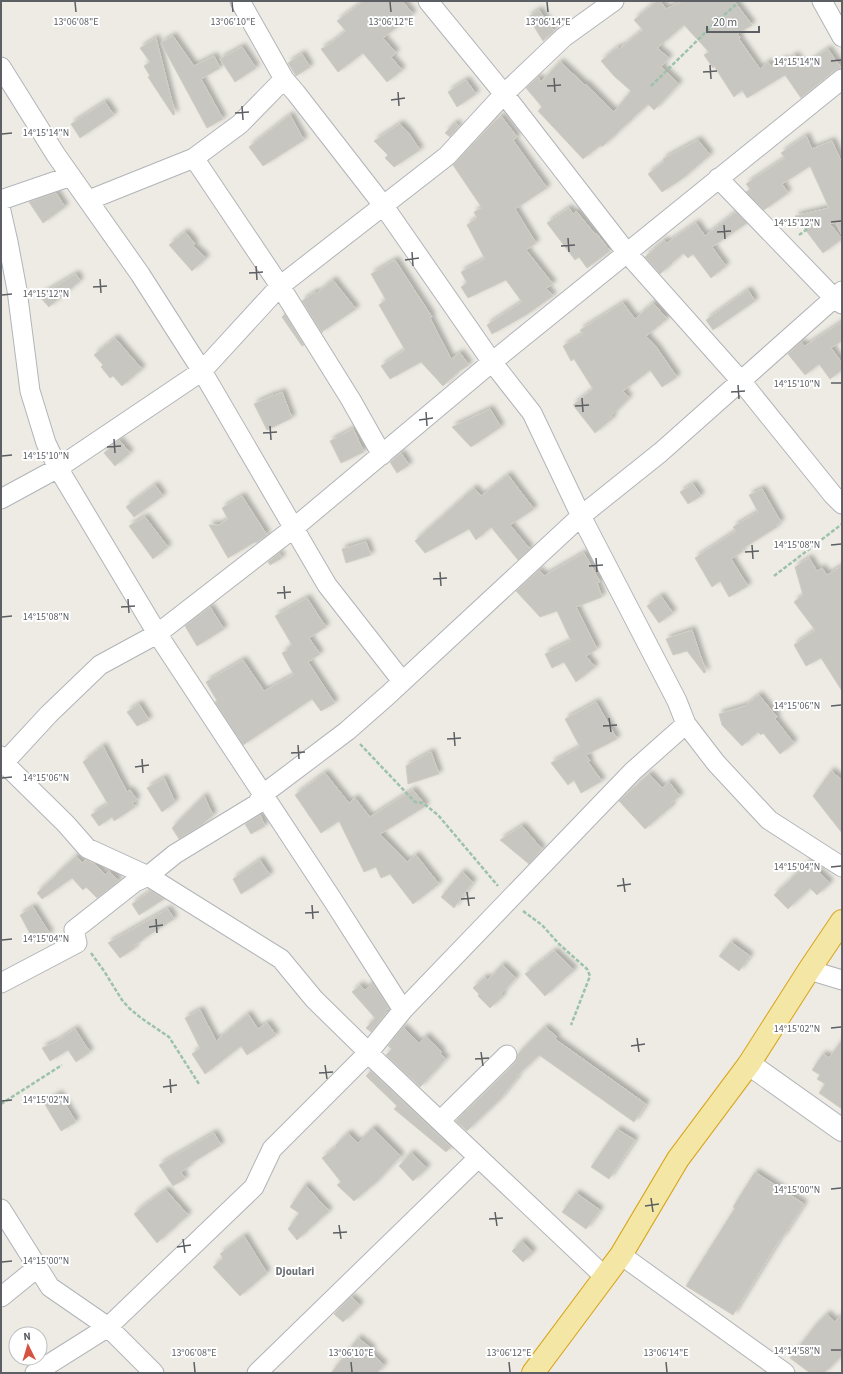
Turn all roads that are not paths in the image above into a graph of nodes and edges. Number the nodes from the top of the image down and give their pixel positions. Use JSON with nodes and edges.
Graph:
{"nodes":[{"id":1,"x":240,"y":1,"type":"edge"},
{"id":2,"x":428,"y":1,"type":"edge"},
{"id":3,"x":614,"y":1,"type":"edge"},
{"id":4,"x":822,"y":1,"type":"edge"},
{"id":5,"x":842,"y":37,"type":"edge"},
{"id":6,"x":1,"y":67,"type":"edge"},
{"id":7,"x":284,"y":79,"type":"junction"},
{"id":8,"x":842,"y":79,"type":"edge"},
{"id":9,"x":504,"y":94,"type":"junction"},
{"id":10,"x":194,"y":158,"type":"junction"},
{"id":11,"x":71,"y":176,"type":"junction"},
{"id":12,"x":718,"y":178,"type":"junction"},
{"id":13,"x":1,"y":200,"type":"edge"},
{"id":14,"x":89,"y":200,"type":"junction"},
{"id":15,"x":383,"y":205,"type":"junction"},
{"id":16,"x":1,"y":211,"type":"edge"},
{"id":17,"x":627,"y":253,"type":"junction"},
{"id":18,"x":280,"y":286,"type":"junction"},
{"id":19,"x":839,"y":298,"type":"edge"},
{"id":20,"x":492,"y":362,"type":"junction"},
{"id":21,"x":202,"y":371,"type":"junction"},
{"id":22,"x":741,"y":381,"type":"junction"},
{"id":23,"x":382,"y":455,"type":"junction"},
{"id":24,"x":58,"y":468,"type":"junction"},
{"id":25,"x":1,"y":499,"type":"edge"},
{"id":26,"x":842,"y":504,"type":"edge"},
{"id":27,"x":581,"y":516,"type":"junction"},
{"id":28,"x":295,"y":527,"type":"junction"},
{"id":29,"x":157,"y":634,"type":"junction"},
{"id":30,"x":402,"y":682,"type":"junction"},
{"id":31,"x":686,"y":724,"type":"junction"},
{"id":32,"x":2,"y":761,"type":"edge"},
{"id":33,"x":262,"y":795,"type":"junction"},
{"id":34,"x":842,"y":867,"type":"edge"},
{"id":35,"x":148,"y":876,"type":"junction"},
{"id":36,"x":842,"y":921,"type":"edge"},
{"id":37,"x":809,"y":970,"type":"junction"},
{"id":38,"x":842,"y":980,"type":"edge"},
{"id":39,"x":1,"y":983,"type":"edge"},
{"id":40,"x":403,"y":1010,"type":"junction"},
{"id":41,"x":368,"y":1053,"type":"junction"},
{"id":42,"x":507,"y":1055,"type":"dead end"},
{"id":43,"x":749,"y":1064,"type":"junction"},
{"id":44,"x":440,"y":1121,"type":"junction"},
{"id":45,"x":842,"y":1130,"type":"edge"},
{"id":46,"x":478,"y":1158,"type":"junction"},
{"id":47,"x":1,"y":1209,"type":"edge"},
{"id":48,"x":621,"y":1255,"type":"junction"},
{"id":49,"x":38,"y":1267,"type":"junction"},
{"id":50,"x":605,"y":1277,"type":"junction"},
{"id":51,"x":1,"y":1297,"type":"edge"},
{"id":52,"x":108,"y":1326,"type":"junction"},
{"id":53,"x":35,"y":1373,"type":"edge"},
{"id":54,"x":154,"y":1373,"type":"edge"},
{"id":55,"x":257,"y":1373,"type":"edge"},
{"id":56,"x":533,"y":1373,"type":"edge"},
{"id":57,"x":785,"y":1373,"type":"edge"}],
"edges":[{"from":1,"to":7,"type":"street"},
{"from":2,"to":9,"type":"street"},
{"from":3,"to":9,"type":"street"},
{"from":4,"to":5,"type":"street"},
{"from":6,"to":11,"type":"street"},
{"from":7,"to":10,"type":"street"},
{"from":7,"to":15,"type":"street"},
{"from":8,"to":12,"type":"street"},
{"from":9,"to":15,"type":"street"},
{"from":9,"to":17,"type":"street"},
{"from":10,"to":14,"type":"street"},
{"from":10,"to":18,"type":"street"},
{"from":11,"to":13,"type":"street"},
{"from":11,"to":14,"type":"street"},
{"from":12,"to":17,"type":"street"},
{"from":12,"to":19,"type":"street"},
{"from":14,"to":21,"type":"street"},
{"from":15,"to":18,"type":"street"},
{"from":15,"to":20,"type":"street"},
{"from":16,"to":24,"type":"street"},
{"from":17,"to":20,"type":"street"},
{"from":17,"to":22,"type":"street"},
{"from":18,"to":21,"type":"street"},
{"from":18,"to":23,"type":"street"},
{"from":19,"to":22,"type":"street"},
{"from":20,"to":23,"type":"street"},
{"from":20,"to":27,"type":"street"},
{"from":21,"to":24,"type":"street"},
{"from":21,"to":28,"type":"street"},
{"from":22,"to":26,"type":"street"},
{"from":22,"to":27,"type":"street"},
{"from":23,"to":28,"type":"street"},
{"from":24,"to":25,"type":"street"},
{"from":24,"to":29,"type":"street"},
{"from":27,"to":30,"type":"street"},
{"from":27,"to":31,"type":"street"},
{"from":28,"to":29,"type":"street"},
{"from":28,"to":30,"type":"street"},
{"from":29,"to":32,"type":"street"},
{"from":29,"to":33,"type":"street"},
{"from":30,"to":33,"type":"street"},
{"from":31,"to":34,"type":"street"},
{"from":31,"to":40,"type":"street"},
{"from":32,"to":35,"type":"street"},
{"from":33,"to":35,"type":"street"},
{"from":33,"to":40,"type":"street"},
{"from":35,"to":39,"type":"street"},
{"from":35,"to":41,"type":"street"},
{"from":36,"to":37,"type":"highway"},
{"from":37,"to":38,"type":"street"},
{"from":37,"to":43,"type":"highway"},
{"from":40,"to":41,"type":"street"},
{"from":41,"to":44,"type":"street"},
{"from":41,"to":52,"type":"street"},
{"from":42,"to":44,"type":"street"},
{"from":43,"to":45,"type":"street"},
{"from":43,"to":48,"type":"highway"},
{"from":44,"to":46,"type":"street"},
{"from":46,"to":50,"type":"street"},
{"from":46,"to":55,"type":"street"},
{"from":47,"to":49,"type":"street"},
{"from":48,"to":50,"type":"highway"},
{"from":48,"to":57,"type":"street"},
{"from":49,"to":51,"type":"street"},
{"from":49,"to":52,"type":"street"},
{"from":50,"to":56,"type":"highway"},
{"from":52,"to":53,"type":"street"},
{"from":52,"to":54,"type":"street"}]}
